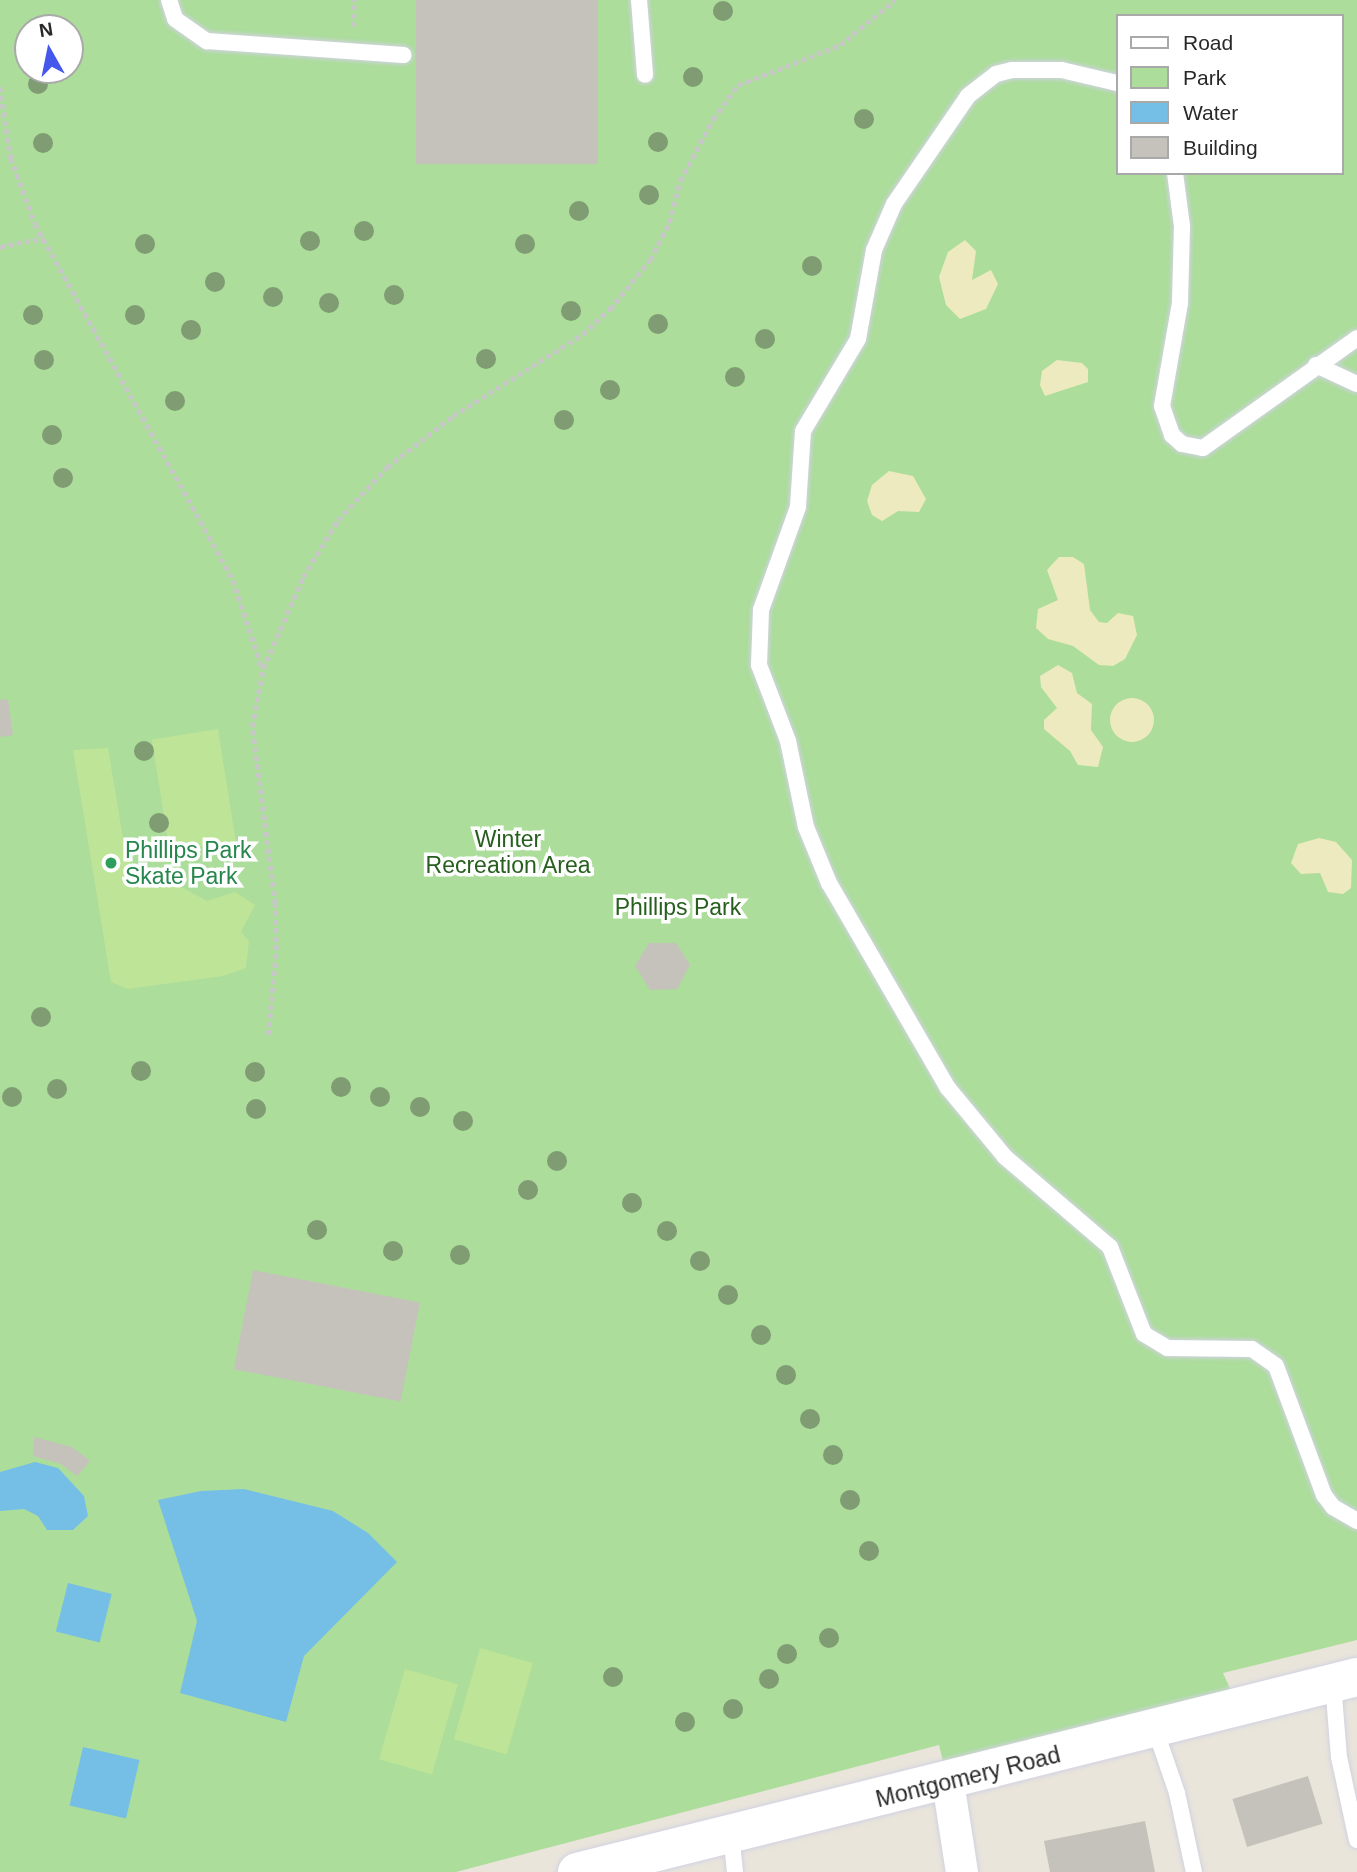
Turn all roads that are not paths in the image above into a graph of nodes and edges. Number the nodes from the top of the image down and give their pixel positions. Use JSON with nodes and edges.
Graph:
{"nodes":[{"id":1,"x":169,"y":0,"type":"edge"},
{"id":2,"x":639,"y":0,"type":"edge"},
{"id":3,"x":404,"y":55,"type":"dead end"},
{"id":4,"x":645,"y":75,"type":"dead end"},
{"id":5,"x":1116,"y":83,"type":"edge"},
{"id":6,"x":1175,"y":175,"type":"edge"},
{"id":7,"x":1357,"y":338,"type":"edge"},
{"id":8,"x":1317,"y":365,"type":"junction"},
{"id":9,"x":1357,"y":384,"type":"edge"},
{"id":10,"x":1357,"y":1521,"type":"edge"},
{"id":11,"x":1345,"y":1680,"type":"edge"},
{"id":12,"x":1155,"y":1729,"type":"junction"},
{"id":13,"x":948,"y":1782,"type":"junction"},
{"id":14,"x":731,"y":1835,"type":"junction"},
{"id":15,"x":1357,"y":1840,"type":"edge"},
{"id":16,"x":577,"y":1872,"type":"edge"},
{"id":17,"x":735,"y":1872,"type":"edge"},
{"id":18,"x":962,"y":1872,"type":"edge"},
{"id":19,"x":1194,"y":1872,"type":"edge"}],
"edges":[{"from":1,"to":3,"type":"lane"},
{"from":2,"to":4,"type":"lane"},
{"from":5,"to":10,"type":"lane"},
{"from":6,"to":8,"type":"lane"},
{"from":7,"to":8,"type":"lane"},
{"from":8,"to":9,"type":"lane"},
{"from":11,"to":12,"type":"street","name":"Montgomery Road"},
{"from":11,"to":15,"type":"lane"},
{"from":12,"to":13,"type":"street","name":"Montgomery Road"},
{"from":12,"to":19,"type":"lane"},
{"from":13,"to":14,"type":"street","name":"Montgomery Road"},
{"from":13,"to":18,"type":"street"},
{"from":14,"to":16,"type":"street","name":"Montgomery Road"},
{"from":14,"to":17,"type":"lane"}]}
